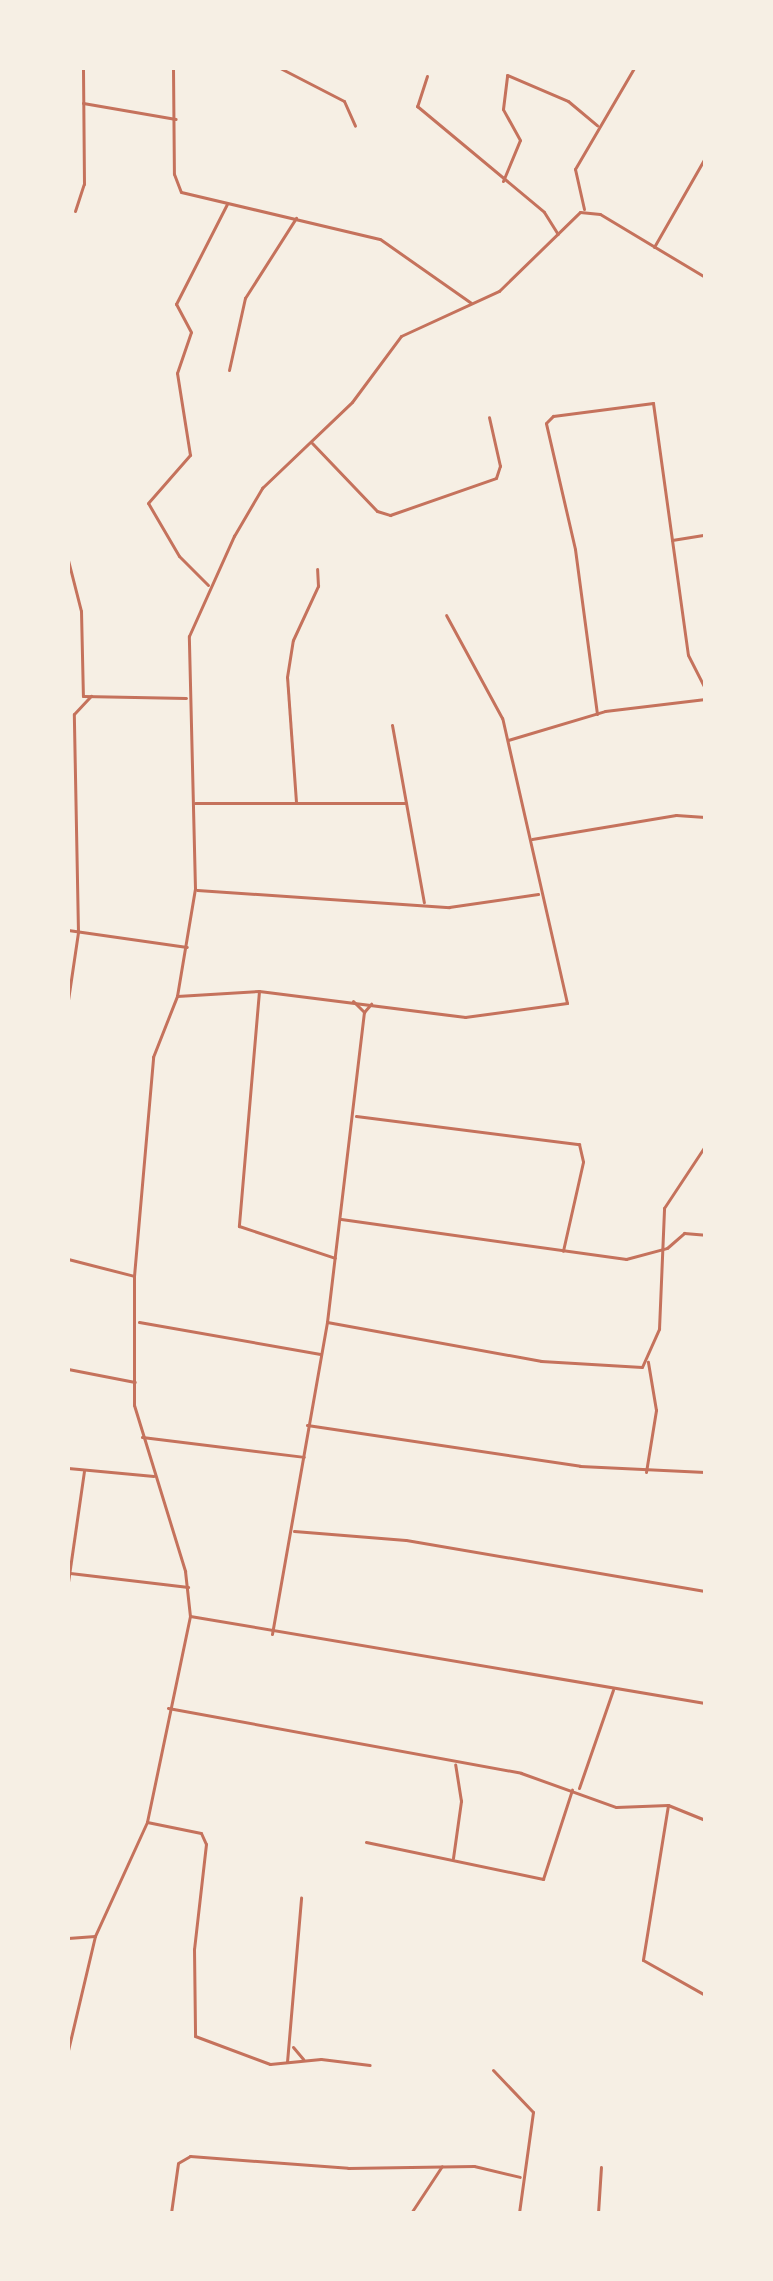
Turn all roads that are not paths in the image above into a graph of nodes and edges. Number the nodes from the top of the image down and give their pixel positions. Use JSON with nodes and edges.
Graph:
{"nodes":[{"id":1,"x":83,"y":68,"type":"edge"},
{"id":2,"x":173,"y":68,"type":"edge"},
{"id":3,"x":280,"y":68,"type":"edge"},
{"id":4,"x":634,"y":68,"type":"edge"},
{"id":5,"x":427,"y":76,"type":"dead end"},
{"id":6,"x":83,"y":103,"type":"junction"},
{"id":7,"x":176,"y":119,"type":"junction"},
{"id":8,"x":597,"y":125,"type":"junction"},
{"id":9,"x":355,"y":126,"type":"dead end"},
{"id":10,"x":705,"y":158,"type":"edge"},
{"id":11,"x":503,"y":181,"type":"junction"},
{"id":12,"x":227,"y":204,"type":"junction"},
{"id":13,"x":584,"y":209,"type":"junction"},
{"id":14,"x":75,"y":211,"type":"dead end"},
{"id":15,"x":296,"y":218,"type":"junction"},
{"id":16,"x":558,"y":234,"type":"junction"},
{"id":17,"x":654,"y":247,"type":"junction"},
{"id":18,"x":705,"y":277,"type":"edge"},
{"id":19,"x":471,"y":303,"type":"junction"},
{"id":20,"x":229,"y":370,"type":"dead end"},
{"id":21,"x":489,"y":417,"type":"dead end"},
{"id":22,"x":312,"y":443,"type":"junction"},
{"id":23,"x":705,"y":535,"type":"edge"},
{"id":24,"x":672,"y":540,"type":"junction"},
{"id":25,"x":68,"y":560,"type":"edge"},
{"id":26,"x":317,"y":569,"type":"dead end"},
{"id":27,"x":209,"y":587,"type":"junction"},
{"id":28,"x":446,"y":615,"type":"dead end"},
{"id":29,"x":705,"y":689,"type":"edge"},
{"id":30,"x":91,"y":696,"type":"junction"},
{"id":31,"x":188,"y":698,"type":"junction"},
{"id":32,"x":705,"y":699,"type":"edge"},
{"id":33,"x":597,"y":714,"type":"junction"},
{"id":34,"x":392,"y":725,"type":"dead end"},
{"id":35,"x":508,"y":740,"type":"junction"},
{"id":36,"x":296,"y":802,"type":"junction"},
{"id":37,"x":194,"y":803,"type":"junction"},
{"id":38,"x":406,"y":803,"type":"junction"},
{"id":39,"x":68,"y":812,"type":"edge"},
{"id":40,"x":74,"y":814,"type":"junction"},
{"id":41,"x":705,"y":817,"type":"edge"},
{"id":42,"x":532,"y":839,"type":"junction"},
{"id":43,"x":195,"y":889,"type":"junction"},
{"id":44,"x":538,"y":894,"type":"junction"},
{"id":45,"x":425,"y":904,"type":"junction"},
{"id":46,"x":68,"y":930,"type":"edge"},
{"id":47,"x":78,"y":932,"type":"junction"},
{"id":48,"x":187,"y":947,"type":"junction"},
{"id":49,"x":259,"y":991,"type":"junction"},
{"id":50,"x":177,"y":996,"type":"junction"},
{"id":51,"x":68,"y":1000,"type":"edge"},
{"id":52,"x":353,"y":1001,"type":"junction"},
{"id":53,"x":374,"y":1002,"type":"junction"},
{"id":54,"x":364,"y":1012,"type":"junction"},
{"id":55,"x":356,"y":1116,"type":"junction"},
{"id":56,"x":705,"y":1146,"type":"edge"},
{"id":57,"x":341,"y":1219,"type":"junction"},
{"id":58,"x":705,"y":1235,"type":"edge"},
{"id":59,"x":667,"y":1248,"type":"junction"},
{"id":60,"x":563,"y":1251,"type":"junction"},
{"id":61,"x":335,"y":1258,"type":"junction"},
{"id":62,"x":68,"y":1259,"type":"edge"},
{"id":63,"x":134,"y":1276,"type":"junction"},
{"id":64,"x":139,"y":1322,"type":"junction"},
{"id":65,"x":327,"y":1322,"type":"junction"},
{"id":66,"x":320,"y":1354,"type":"junction"},
{"id":67,"x":648,"y":1362,"type":"junction"},
{"id":68,"x":68,"y":1369,"type":"edge"},
{"id":69,"x":135,"y":1382,"type":"junction"},
{"id":70,"x":307,"y":1425,"type":"junction"},
{"id":71,"x":142,"y":1437,"type":"junction"},
{"id":72,"x":304,"y":1457,"type":"junction"},
{"id":73,"x":68,"y":1468,"type":"edge"},
{"id":74,"x":84,"y":1471,"type":"junction"},
{"id":75,"x":646,"y":1472,"type":"junction"},
{"id":76,"x":705,"y":1472,"type":"edge"},
{"id":77,"x":154,"y":1476,"type":"junction"},
{"id":78,"x":293,"y":1531,"type":"junction"},
{"id":79,"x":70,"y":1573,"type":"edge"},
{"id":80,"x":68,"y":1582,"type":"edge"},
{"id":81,"x":188,"y":1587,"type":"junction"},
{"id":82,"x":705,"y":1591,"type":"edge"},
{"id":83,"x":190,"y":1616,"type":"junction"},
{"id":84,"x":272,"y":1634,"type":"junction"},
{"id":85,"x":613,"y":1690,"type":"junction"},
{"id":86,"x":705,"y":1703,"type":"edge"},
{"id":87,"x":168,"y":1708,"type":"junction"},
{"id":88,"x":455,"y":1764,"type":"junction"},
{"id":89,"x":573,"y":1789,"type":"junction"},
{"id":90,"x":578,"y":1790,"type":"junction"},
{"id":91,"x":668,"y":1805,"type":"junction"},
{"id":92,"x":705,"y":1820,"type":"edge"},
{"id":93,"x":147,"y":1822,"type":"junction"},
{"id":94,"x":366,"y":1842,"type":"dead end"},
{"id":95,"x":453,"y":1858,"type":"junction"},
{"id":96,"x":301,"y":1898,"type":"dead end"},
{"id":97,"x":95,"y":1936,"type":"junction"},
{"id":98,"x":68,"y":1938,"type":"edge"},
{"id":99,"x":705,"y":1995,"type":"edge"},
{"id":100,"x":293,"y":2047,"type":"junction"},
{"id":101,"x":68,"y":2050,"type":"edge"},
{"id":102,"x":303,"y":2059,"type":"junction"},
{"id":103,"x":287,"y":2062,"type":"junction"},
{"id":104,"x":370,"y":2065,"type":"dead end"},
{"id":105,"x":493,"y":2070,"type":"dead end"},
{"id":106,"x":442,"y":2166,"type":"junction"},
{"id":107,"x":601,"y":2167,"type":"dead end"},
{"id":108,"x":520,"y":2177,"type":"junction"},
{"id":109,"x":171,"y":2213,"type":"edge"},
{"id":110,"x":411,"y":2213,"type":"edge"},
{"id":111,"x":519,"y":2213,"type":"edge"},
{"id":112,"x":598,"y":2213,"type":"edge"}],
"edges":[{"from":1,"to":6,"type":"street"},
{"from":2,"to":7,"type":"street"},
{"from":3,"to":9,"type":"street"},
{"from":4,"to":8,"type":"street"},
{"from":5,"to":11,"type":"street"},
{"from":6,"to":7,"type":"street"},
{"from":6,"to":14,"type":"street"},
{"from":7,"to":12,"type":"street"},
{"from":8,"to":11,"type":"street"},
{"from":8,"to":13,"type":"street"},
{"from":10,"to":17,"type":"street"},
{"from":11,"to":16,"type":"street"},
{"from":12,"to":15,"type":"street"},
{"from":12,"to":27,"type":"street"},
{"from":13,"to":16,"type":"street"},
{"from":13,"to":17,"type":"street"},
{"from":15,"to":19,"type":"street"},
{"from":15,"to":20,"type":"street"},
{"from":16,"to":19,"type":"street"},
{"from":17,"to":18,"type":"street"},
{"from":19,"to":22,"type":"street"},
{"from":21,"to":22,"type":"street"},
{"from":22,"to":27,"type":"street"},
{"from":23,"to":24,"type":"street"},
{"from":24,"to":29,"type":"street"},
{"from":24,"to":33,"type":"street"},
{"from":25,"to":30,"type":"street"},
{"from":26,"to":36,"type":"street"},
{"from":27,"to":31,"type":"street"},
{"from":28,"to":35,"type":"street"},
{"from":30,"to":31,"type":"street"},
{"from":30,"to":40,"type":"street"},
{"from":31,"to":37,"type":"street"},
{"from":32,"to":33,"type":"street"},
{"from":33,"to":35,"type":"street"},
{"from":34,"to":38,"type":"street"},
{"from":35,"to":42,"type":"street"},
{"from":36,"to":37,"type":"street"},
{"from":36,"to":38,"type":"street"},
{"from":37,"to":43,"type":"street"},
{"from":38,"to":45,"type":"street"},
{"from":39,"to":40,"type":"street"},
{"from":40,"to":47,"type":"street"},
{"from":41,"to":42,"type":"street"},
{"from":42,"to":44,"type":"street"},
{"from":43,"to":45,"type":"street"},
{"from":43,"to":48,"type":"street"},
{"from":44,"to":45,"type":"street"},
{"from":44,"to":53,"type":"street"},
{"from":46,"to":47,"type":"street"},
{"from":47,"to":48,"type":"street"},
{"from":47,"to":51,"type":"street"},
{"from":48,"to":50,"type":"street"},
{"from":49,"to":50,"type":"street"},
{"from":49,"to":52,"type":"street"},
{"from":49,"to":61,"type":"street"},
{"from":50,"to":63,"type":"street"},
{"from":52,"to":53,"type":"street"},
{"from":52,"to":54,"type":"street"},
{"from":53,"to":54,"type":"street"},
{"from":54,"to":55,"type":"street"},
{"from":55,"to":57,"type":"street"},
{"from":55,"to":60,"type":"street"},
{"from":56,"to":59,"type":"street"},
{"from":57,"to":60,"type":"street"},
{"from":57,"to":61,"type":"street"},
{"from":58,"to":59,"type":"street"},
{"from":59,"to":60,"type":"street"},
{"from":59,"to":67,"type":"street"},
{"from":61,"to":65,"type":"street"},
{"from":62,"to":63,"type":"street"},
{"from":63,"to":64,"type":"street"},
{"from":64,"to":66,"type":"street"},
{"from":64,"to":69,"type":"street"},
{"from":65,"to":66,"type":"street"},
{"from":65,"to":67,"type":"street"},
{"from":66,"to":70,"type":"street"},
{"from":67,"to":75,"type":"street"},
{"from":68,"to":69,"type":"street"},
{"from":69,"to":71,"type":"street"},
{"from":70,"to":72,"type":"street"},
{"from":70,"to":75,"type":"street"},
{"from":71,"to":72,"type":"street"},
{"from":71,"to":77,"type":"street"},
{"from":72,"to":78,"type":"street"},
{"from":73,"to":74,"type":"street"},
{"from":74,"to":77,"type":"street"},
{"from":74,"to":79,"type":"street"},
{"from":75,"to":76,"type":"street"},
{"from":77,"to":81,"type":"street"},
{"from":78,"to":82,"type":"street"},
{"from":78,"to":84,"type":"street"},
{"from":79,"to":80,"type":"street"},
{"from":79,"to":81,"type":"street"},
{"from":81,"to":83,"type":"street"},
{"from":83,"to":84,"type":"street"},
{"from":83,"to":87,"type":"street"},
{"from":84,"to":85,"type":"street"},
{"from":85,"to":86,"type":"street"},
{"from":85,"to":90,"type":"street"},
{"from":87,"to":88,"type":"street"},
{"from":87,"to":93,"type":"street"},
{"from":88,"to":89,"type":"street"},
{"from":88,"to":95,"type":"street"},
{"from":89,"to":90,"type":"street"},
{"from":89,"to":95,"type":"street"},
{"from":90,"to":91,"type":"street"},
{"from":91,"to":92,"type":"street"},
{"from":91,"to":99,"type":"street"},
{"from":93,"to":97,"type":"street"},
{"from":93,"to":103,"type":"street"},
{"from":94,"to":95,"type":"street"},
{"from":96,"to":100,"type":"street"},
{"from":97,"to":98,"type":"street"},
{"from":97,"to":101,"type":"street"},
{"from":100,"to":102,"type":"street"},
{"from":100,"to":103,"type":"street"},
{"from":102,"to":103,"type":"street"},
{"from":102,"to":104,"type":"street"},
{"from":105,"to":108,"type":"street"},
{"from":106,"to":108,"type":"street"},
{"from":106,"to":109,"type":"street"},
{"from":106,"to":110,"type":"street"},
{"from":107,"to":112,"type":"street"},
{"from":108,"to":111,"type":"street"}]}
